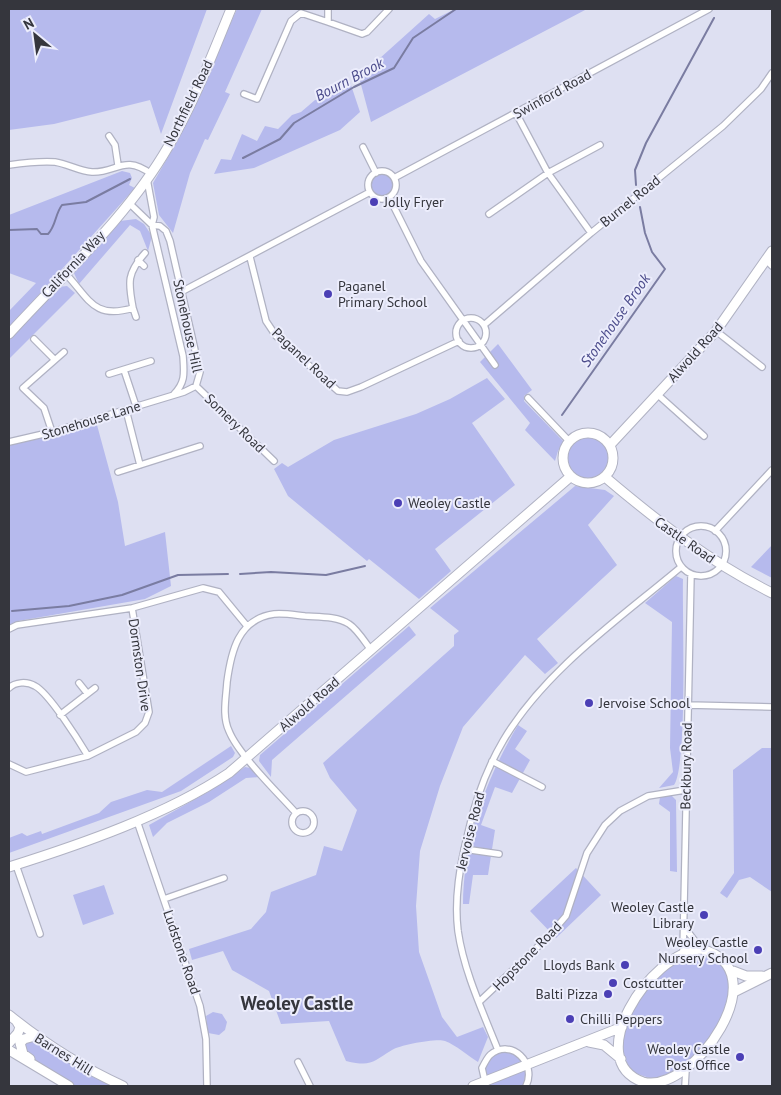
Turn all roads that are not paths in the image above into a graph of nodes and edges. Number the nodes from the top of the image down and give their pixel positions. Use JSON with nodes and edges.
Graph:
{"nodes":[{"id":1,"x":231,"y":9,"type":"edge"},
{"id":2,"x":328,"y":9,"type":"edge"},
{"id":3,"x":389,"y":9,"type":"edge"},
{"id":4,"x":709,"y":9,"type":"edge"},
{"id":5,"x":328,"y":22,"type":"junction"},
{"id":6,"x":772,"y":73,"type":"edge"},
{"id":7,"x":244,"y":94,"type":"dead end"},
{"id":8,"x":516,"y":114,"type":"junction"},
{"id":9,"x":109,"y":136,"type":"dead end"},
{"id":10,"x":600,"y":145,"type":"dead end"},
{"id":11,"x":363,"y":147,"type":"dead end"},
{"id":12,"x":9,"y":165,"type":"edge"},
{"id":13,"x":118,"y":165,"type":"junction"},
{"id":14,"x":376,"y":173,"type":"junction"},
{"id":15,"x":548,"y":173,"type":"junction"},
{"id":16,"x":149,"y":177,"type":"junction"},
{"id":17,"x":394,"y":178,"type":"junction"},
{"id":18,"x":370,"y":192,"type":"junction"},
{"id":19,"x":137,"y":193,"type":"joint"},
{"id":20,"x":389,"y":197,"type":"junction"},
{"id":21,"x":129,"y":203,"type":"junction"},
{"id":22,"x":489,"y":214,"type":"dead end"},
{"id":23,"x":152,"y":225,"type":"junction"},
{"id":24,"x":591,"y":233,"type":"junction"},
{"id":25,"x":772,"y":252,"type":"edge"},
{"id":26,"x":145,"y":253,"type":"dead end"},
{"id":27,"x":250,"y":257,"type":"junction"},
{"id":28,"x":138,"y":260,"type":"junction"},
{"id":29,"x":769,"y":263,"type":"edge"},
{"id":30,"x":144,"y":266,"type":"dead end"},
{"id":31,"x":65,"y":273,"type":"junction"},
{"id":32,"x":181,"y":292,"type":"junction"},
{"id":33,"x":133,"y":308,"type":"junction"},
{"id":34,"x":136,"y":317,"type":"dead end"},
{"id":35,"x":462,"y":321,"type":"junction"},
{"id":36,"x":484,"y":325,"type":"junction"},
{"id":37,"x":716,"y":330,"type":"junction"},
{"id":38,"x":9,"y":334,"type":"edge"},
{"id":39,"x":34,"y":340,"type":"dead end"},
{"id":40,"x":459,"y":341,"type":"junction"},
{"id":41,"x":480,"y":345,"type":"junction"},
{"id":42,"x":64,"y":352,"type":"dead end"},
{"id":43,"x":54,"y":359,"type":"junction"},
{"id":44,"x":151,"y":361,"type":"dead end"},
{"id":45,"x":494,"y":365,"type":"dead end"},
{"id":46,"x":762,"y":367,"type":"dead end"},
{"id":47,"x":124,"y":370,"type":"junction"},
{"id":48,"x":109,"y":374,"type":"dead end"},
{"id":49,"x":17,"y":383,"type":"dead end"},
{"id":50,"x":196,"y":386,"type":"junction"},
{"id":51,"x":23,"y":388,"type":"junction"},
{"id":52,"x":173,"y":394,"type":"junction"},
{"id":53,"x":657,"y":394,"type":"junction"},
{"id":54,"x":528,"y":398,"type":"dead end"},
{"id":55,"x":136,"y":406,"type":"junction"},
{"id":56,"x":126,"y":410,"type":"junction"},
{"id":57,"x":52,"y":432,"type":"junction"},
{"id":58,"x":704,"y":436,"type":"dead end"},
{"id":59,"x":569,"y":441,"type":"junction"},
{"id":60,"x":9,"y":442,"type":"edge"},
{"id":61,"x":610,"y":445,"type":"junction"},
{"id":62,"x":200,"y":446,"type":"dead end"},
{"id":63,"x":274,"y":461,"type":"dead end"},
{"id":64,"x":140,"y":465,"type":"junction"},
{"id":65,"x":772,"y":470,"type":"edge"},
{"id":66,"x":118,"y":472,"type":"dead end"},
{"id":67,"x":570,"y":477,"type":"junction"},
{"id":68,"x":605,"y":477,"type":"junction"},
{"id":69,"x":715,"y":530,"type":"junction"},
{"id":70,"x":680,"y":538,"type":"junction"},
{"id":71,"x":721,"y":565,"type":"junction"},
{"id":72,"x":681,"y":567,"type":"junction"},
{"id":73,"x":691,"y":574,"type":"junction"},
{"id":74,"x":772,"y":593,"type":"edge"},
{"id":75,"x":132,"y":608,"type":"junction"},
{"id":76,"x":247,"y":626,"type":"junction"},
{"id":77,"x":9,"y":629,"type":"edge"},
{"id":78,"x":371,"y":650,"type":"junction"},
{"id":79,"x":79,"y":683,"type":"dead end"},
{"id":80,"x":9,"y":688,"type":"edge"},
{"id":81,"x":94,"y":688,"type":"dead end"},
{"id":82,"x":86,"y":693,"type":"junction"},
{"id":83,"x":687,"y":705,"type":"junction"},
{"id":84,"x":772,"y":707,"type":"edge"},
{"id":85,"x":60,"y":715,"type":"junction"},
{"id":86,"x":88,"y":756,"type":"junction"},
{"id":87,"x":247,"y":758,"type":"junction"},
{"id":88,"x":492,"y":761,"type":"junction"},
{"id":89,"x":9,"y":764,"type":"edge"},
{"id":90,"x":542,"y":786,"type":"dead end"},
{"id":91,"x":685,"y":790,"type":"junction"},
{"id":92,"x":296,"y":814,"type":"junction"},
{"id":93,"x":137,"y":821,"type":"junction"},
{"id":94,"x":464,"y":849,"type":"junction"},
{"id":95,"x":499,"y":854,"type":"dead end"},
{"id":96,"x":12,"y":866,"type":"edge"},
{"id":97,"x":224,"y":878,"type":"dead end"},
{"id":98,"x":164,"y":900,"type":"junction"},
{"id":99,"x":685,"y":928,"type":"junction"},
{"id":100,"x":40,"y":934,"type":"dead end"},
{"id":101,"x":701,"y":949,"type":"junction"},
{"id":102,"x":683,"y":953,"type":"junction"},
{"id":103,"x":733,"y":971,"type":"junction"},
{"id":104,"x":769,"y":974,"type":"edge"},
{"id":105,"x":734,"y":992,"type":"junction"},
{"id":106,"x":480,"y":1002,"type":"junction"},
{"id":107,"x":9,"y":1015,"type":"edge"},
{"id":108,"x":17,"y":1022,"type":"junction"},
{"id":109,"x":622,"y":1027,"type":"junction"},
{"id":110,"x":35,"y":1036,"type":"junction"},
{"id":111,"x":589,"y":1042,"type":"junction"},
{"id":112,"x":9,"y":1043,"type":"edge"},
{"id":113,"x":9,"y":1050,"type":"edge"},
{"id":114,"x":498,"y":1050,"type":"junction"},
{"id":115,"x":621,"y":1059,"type":"junction"},
{"id":116,"x":298,"y":1062,"type":"dead end"},
{"id":117,"x":528,"y":1065,"type":"junction"},
{"id":118,"x":686,"y":1070,"type":"junction"},
{"id":119,"x":41,"y":1072,"type":"junction"},
{"id":120,"x":485,"y":1084,"type":"edge"},
{"id":121,"x":662,"y":1085,"type":"edge"},
{"id":122,"x":69,"y":1086,"type":"edge"},
{"id":123,"x":123,"y":1086,"type":"edge"},
{"id":124,"x":207,"y":1086,"type":"edge"},
{"id":125,"x":310,"y":1086,"type":"edge"},
{"id":126,"x":473,"y":1086,"type":"edge"},
{"id":127,"x":526,"y":1086,"type":"edge"},
{"id":128,"x":685,"y":1086,"type":"edge"}],
"edges":[{"from":1,"to":16,"type":"street","name":"Northfield Road"},
{"from":2,"to":5,"type":"street"},
{"from":3,"to":5,"type":"street"},
{"from":4,"to":8,"type":"street","name":"Swinford Road"},
{"from":5,"to":7,"type":"street"},
{"from":6,"to":24,"type":"street","name":"Burnel Road"},
{"from":8,"to":15,"type":"street"},
{"from":8,"to":17,"type":"street","name":"Swinford Road"},
{"from":9,"to":13,"type":"street"},
{"from":10,"to":15,"type":"street"},
{"from":11,"to":14,"type":"street"},
{"from":12,"to":13,"type":"street"},
{"from":13,"to":16,"type":"street"},
{"from":14,"to":17,"type":"street"},
{"from":14,"to":18,"type":"street"},
{"from":15,"to":22,"type":"street"},
{"from":15,"to":24,"type":"street"},
{"from":16,"to":19,"type":"street","name":"Northfield Road"},
{"from":16,"to":23,"type":"street","name":"Stonehouse Hill"},
{"from":17,"to":20,"type":"street"},
{"from":18,"to":20,"type":"street"},
{"from":18,"to":27,"type":"street"},
{"from":19,"to":21,"type":"street","name":"California Way"},
{"from":20,"to":35,"type":"street"},
{"from":21,"to":23,"type":"street","name":"Stonehouse Hill"},
{"from":21,"to":31,"type":"street","name":"California Way"},
{"from":23,"to":32,"type":"street","name":"Stonehouse Hill"},
{"from":23,"to":52,"type":"street","name":"Stonehouse Hill"},
{"from":24,"to":36,"type":"street","name":"Burnel Road"},
{"from":25,"to":29,"type":"street","name":"Alwold Road"},
{"from":26,"to":28,"type":"street"},
{"from":27,"to":32,"type":"street"},
{"from":27,"to":40,"type":"street","name":"Paganel Road"},
{"from":28,"to":30,"type":"street"},
{"from":28,"to":33,"type":"street"},
{"from":29,"to":37,"type":"street","name":"Alwold Road"},
{"from":31,"to":33,"type":"street"},
{"from":31,"to":38,"type":"street","name":"California Way"},
{"from":32,"to":50,"type":"street","name":"Stonehouse Hill"},
{"from":33,"to":34,"type":"street"},
{"from":35,"to":36,"type":"street"},
{"from":35,"to":40,"type":"street"},
{"from":35,"to":41,"type":"street"},
{"from":36,"to":41,"type":"street"},
{"from":37,"to":46,"type":"street"},
{"from":37,"to":53,"type":"street","name":"Alwold Road"},
{"from":39,"to":43,"type":"street"},
{"from":40,"to":41,"type":"street"},
{"from":41,"to":45,"type":"street"},
{"from":42,"to":43,"type":"street"},
{"from":43,"to":51,"type":"street"},
{"from":44,"to":47,"type":"street"},
{"from":47,"to":48,"type":"street"},
{"from":47,"to":55,"type":"street"},
{"from":49,"to":51,"type":"street"},
{"from":50,"to":52,"type":"street","name":"Stonehouse Hill"},
{"from":50,"to":63,"type":"street","name":"Somery Road"},
{"from":51,"to":57,"type":"street"},
{"from":52,"to":55,"type":"street","name":"Stonehouse Lane"},
{"from":53,"to":58,"type":"street"},
{"from":53,"to":61,"type":"street","name":"Alwold Road"},
{"from":54,"to":59,"type":"street"},
{"from":55,"to":56,"type":"street","name":"Stonehouse Lane"},
{"from":56,"to":57,"type":"street","name":"Stonehouse Lane"},
{"from":56,"to":64,"type":"street"},
{"from":57,"to":60,"type":"street","name":"Stonehouse Lane"},
{"from":59,"to":61,"type":"street"},
{"from":59,"to":67,"type":"street"},
{"from":61,"to":68,"type":"street"},
{"from":62,"to":64,"type":"street"},
{"from":64,"to":66,"type":"street"},
{"from":65,"to":69,"type":"street"},
{"from":67,"to":68,"type":"street"},
{"from":67,"to":78,"type":"street","name":"Alwold Road"},
{"from":68,"to":70,"type":"street","name":"Castle Road"},
{"from":69,"to":70,"type":"street"},
{"from":69,"to":71,"type":"street"},
{"from":70,"to":71,"type":"street","name":"Castle Road"},
{"from":70,"to":72,"type":"street"},
{"from":71,"to":73,"type":"street"},
{"from":71,"to":74,"type":"street","name":"Castle Road"},
{"from":72,"to":73,"type":"street"},
{"from":72,"to":88,"type":"street","name":"Jervoise Road"},
{"from":73,"to":83,"type":"street","name":"Beckbury Road"},
{"from":75,"to":76,"type":"street"},
{"from":75,"to":77,"type":"street"},
{"from":75,"to":86,"type":"street","name":"Dormston Drive"},
{"from":76,"to":78,"type":"street"},
{"from":76,"to":87,"type":"street"},
{"from":78,"to":87,"type":"street","name":"Alwold Road"},
{"from":79,"to":82,"type":"street"},
{"from":80,"to":85,"type":"street"},
{"from":81,"to":82,"type":"street"},
{"from":82,"to":85,"type":"street"},
{"from":83,"to":84,"type":"street"},
{"from":83,"to":91,"type":"street","name":"Beckbury Road"},
{"from":85,"to":86,"type":"street"},
{"from":86,"to":89,"type":"street","name":"Dormston Drive"},
{"from":87,"to":92,"type":"street"},
{"from":87,"to":93,"type":"street","name":"Alwold Road"},
{"from":88,"to":90,"type":"street"},
{"from":88,"to":94,"type":"street","name":"Jervoise Road"},
{"from":91,"to":99,"type":"street","name":"Beckbury Road"},
{"from":91,"to":106,"type":"street","name":"Hopstone Road"},
{"from":92,"to":92,"type":"street"},
{"from":93,"to":96,"type":"street","name":"Alwold Road"},
{"from":93,"to":98,"type":"street","name":"Ludstone Road"},
{"from":94,"to":95,"type":"street"},
{"from":94,"to":106,"type":"street","name":"Jervoise Road"},
{"from":96,"to":100,"type":"street"},
{"from":97,"to":98,"type":"street"},
{"from":98,"to":124,"type":"street","name":"Ludstone Road"},
{"from":99,"to":101,"type":"street"},
{"from":99,"to":102,"type":"street","name":"Beckbury Road"},
{"from":101,"to":102,"type":"street"},
{"from":101,"to":103,"type":"street"},
{"from":102,"to":109,"type":"street"},
{"from":103,"to":104,"type":"street"},
{"from":103,"to":105,"type":"street"},
{"from":104,"to":105,"type":"street"},
{"from":105,"to":118,"type":"street"},
{"from":106,"to":114,"type":"street","name":"Jervoise Road"},
{"from":107,"to":108,"type":"street","name":"Barnes Hill"},
{"from":108,"to":110,"type":"street","name":"Barnes Hill"},
{"from":108,"to":112,"type":"street"},
{"from":109,"to":111,"type":"street"},
{"from":109,"to":115,"type":"street"},
{"from":110,"to":119,"type":"street"},
{"from":110,"to":123,"type":"street","name":"Barnes Hill"},
{"from":111,"to":115,"type":"street"},
{"from":111,"to":117,"type":"street"},
{"from":113,"to":119,"type":"street","name":"Barnes Hill"},
{"from":114,"to":117,"type":"street"},
{"from":114,"to":120,"type":"street"},
{"from":115,"to":121,"type":"street"},
{"from":116,"to":125,"type":"street"},
{"from":117,"to":120,"type":"street"},
{"from":117,"to":127,"type":"street"},
{"from":118,"to":121,"type":"street"},
{"from":118,"to":128,"type":"street"},
{"from":119,"to":122,"type":"street","name":"Barnes Hill"},
{"from":120,"to":126,"type":"street"}]}
